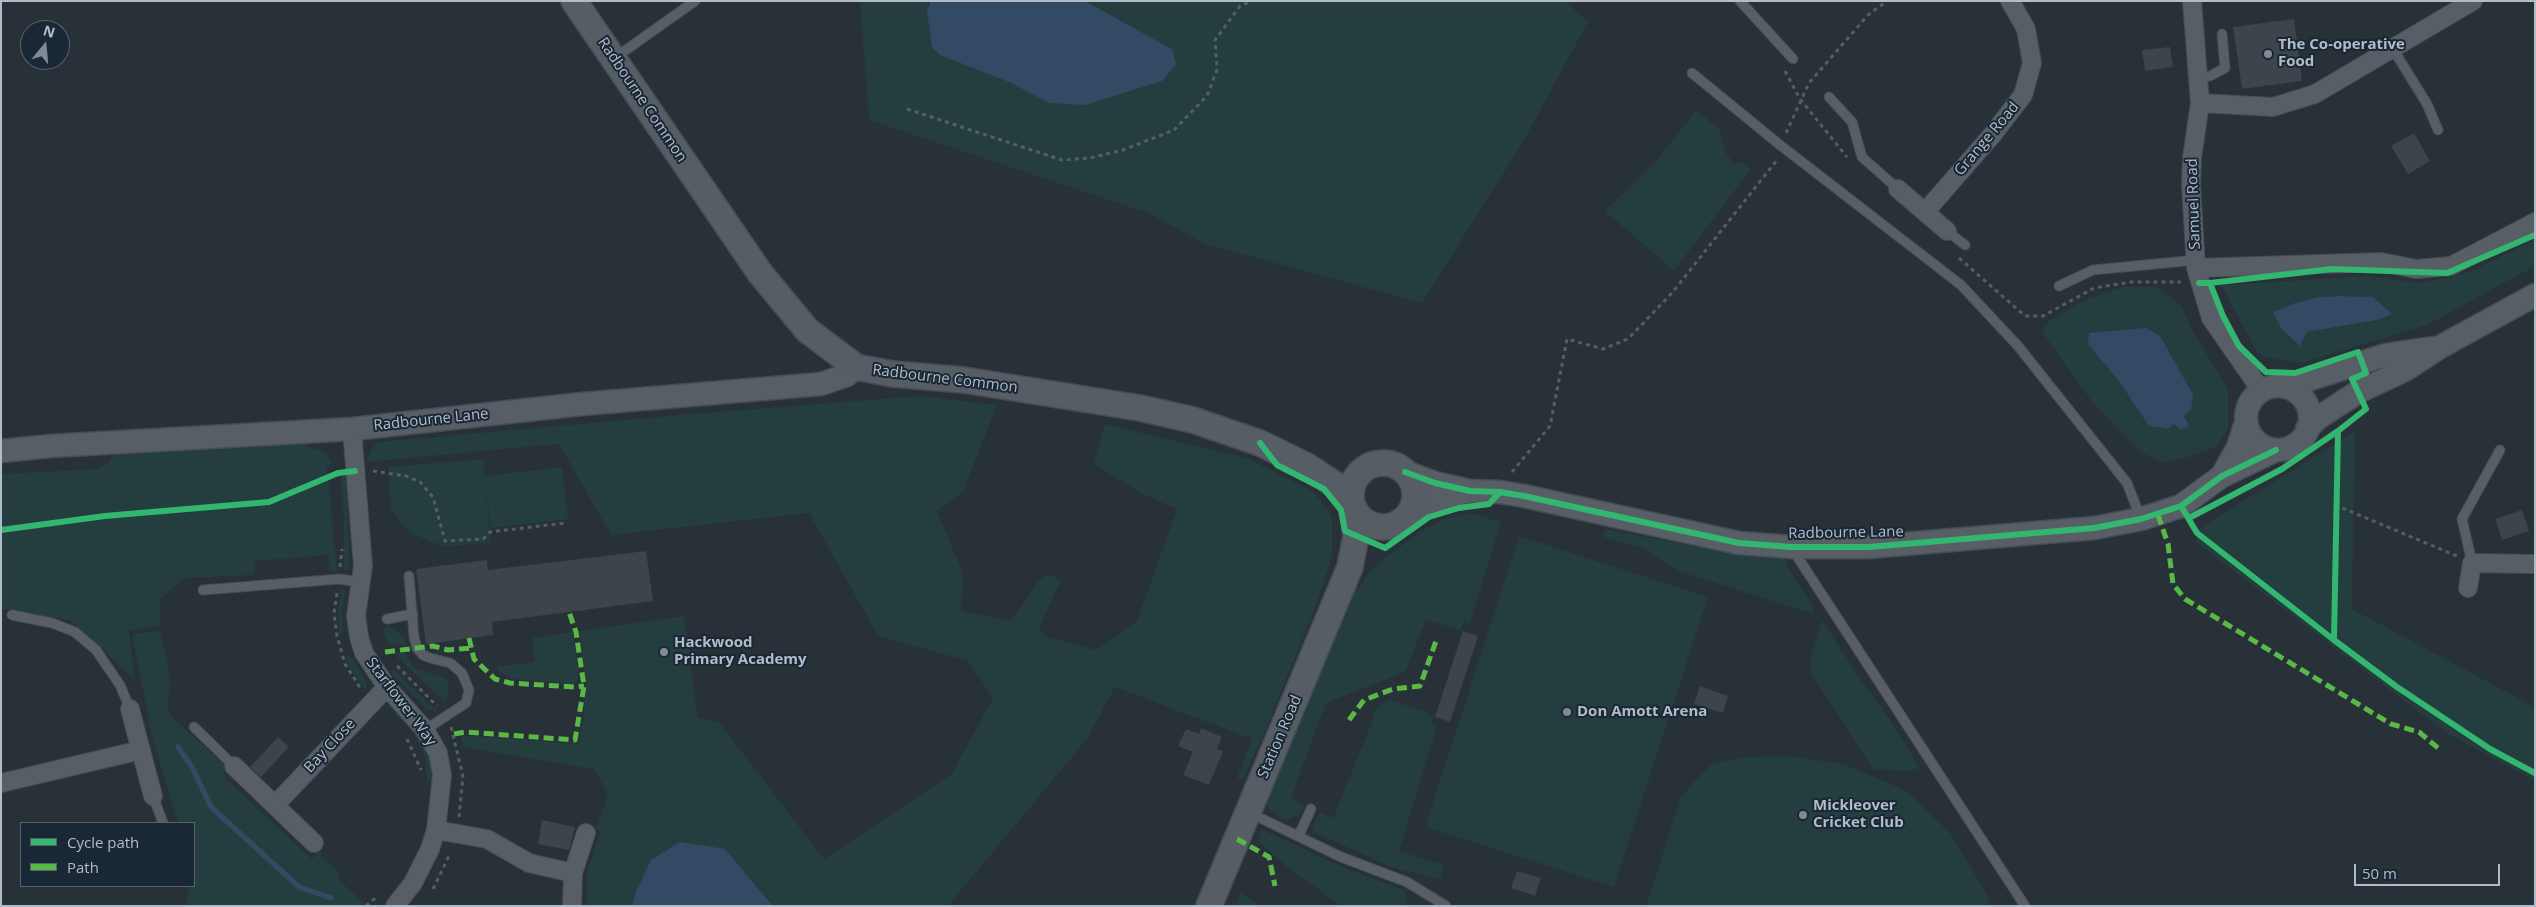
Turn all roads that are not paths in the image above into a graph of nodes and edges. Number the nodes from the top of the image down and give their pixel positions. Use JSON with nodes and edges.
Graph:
{"nodes":[{"id":1,"x":574,"y":1,"type":"edge"},
{"id":2,"x":695,"y":1,"type":"edge"},
{"id":3,"x":1740,"y":1,"type":"edge"},
{"id":4,"x":2010,"y":1,"type":"edge"},
{"id":5,"x":2192,"y":1,"type":"edge"},
{"id":6,"x":2473,"y":1,"type":"edge"},
{"id":7,"x":2222,"y":34,"type":"dead end"},
{"id":8,"x":2393,"y":49,"type":"junction"},
{"id":9,"x":613,"y":59,"type":"junction"},
{"id":10,"x":1793,"y":59,"type":"dead end"},
{"id":11,"x":1692,"y":73,"type":"dead end"},
{"id":12,"x":2199,"y":77,"type":"junction"},
{"id":13,"x":1829,"y":97,"type":"dead end"},
{"id":14,"x":2200,"y":103,"type":"junction"},
{"id":15,"x":2438,"y":130,"type":"dead end"},
{"id":16,"x":1898,"y":190,"type":"joint"},
{"id":17,"x":1925,"y":212,"type":"junction"},
{"id":18,"x":2535,"y":222,"type":"edge"},
{"id":19,"x":1947,"y":231,"type":"joint"},
{"id":20,"x":1966,"y":245,"type":"dead end"},
{"id":21,"x":2196,"y":264,"type":"junction"},
{"id":22,"x":2059,"y":286,"type":"dead end"},
{"id":23,"x":2535,"y":295,"type":"edge"},
{"id":24,"x":2440,"y":347,"type":"junction"},
{"id":25,"x":856,"y":367,"type":"junction"},
{"id":26,"x":2285,"y":387,"type":"junction"},
{"id":27,"x":2261,"y":390,"type":"junction"},
{"id":28,"x":2246,"y":422,"type":"junction"},
{"id":29,"x":352,"y":429,"type":"junction"},
{"id":30,"x":2308,"y":429,"type":"junction"},
{"id":31,"x":2276,"y":450,"type":"junction"},
{"id":32,"x":2500,"y":450,"type":"dead end"},
{"id":33,"x":1,"y":451,"type":"edge"},
{"id":34,"x":1372,"y":464,"type":"junction"},
{"id":35,"x":1308,"y":466,"type":"junction"},
{"id":36,"x":1405,"y":472,"type":"junction"},
{"id":37,"x":2222,"y":476,"type":"junction"},
{"id":38,"x":1470,"y":491,"type":"junction"},
{"id":39,"x":1351,"y":503,"type":"junction"},
{"id":40,"x":2141,"y":520,"type":"junction"},
{"id":41,"x":1400,"y":522,"type":"junction"},
{"id":42,"x":1791,"y":547,"type":"junction"},
{"id":43,"x":2472,"y":563,"type":"junction"},
{"id":44,"x":2535,"y":564,"type":"edge"},
{"id":45,"x":1350,"y":567,"type":"junction"},
{"id":46,"x":410,"y":576,"type":"dead end"},
{"id":47,"x":360,"y":582,"type":"junction"},
{"id":48,"x":2468,"y":588,"type":"dead end"},
{"id":49,"x":202,"y":590,"type":"dead end"},
{"id":50,"x":413,"y":614,"type":"junction"},
{"id":51,"x":12,"y":615,"type":"dead end"},
{"id":52,"x":387,"y":619,"type":"dead end"},
{"id":53,"x":387,"y":687,"type":"junction"},
{"id":54,"x":130,"y":709,"type":"joint"},
{"id":55,"x":194,"y":727,"type":"dead end"},
{"id":56,"x":425,"y":730,"type":"junction"},
{"id":57,"x":141,"y":750,"type":"junction"},
{"id":58,"x":234,"y":766,"type":"joint"},
{"id":59,"x":1,"y":783,"type":"edge"},
{"id":60,"x":153,"y":796,"type":"joint"},
{"id":61,"x":275,"y":805,"type":"junction"},
{"id":62,"x":1311,"y":809,"type":"dead end"},
{"id":63,"x":1248,"y":813,"type":"junction"},
{"id":64,"x":163,"y":822,"type":"edge"},
{"id":65,"x":436,"y":830,"type":"junction"},
{"id":66,"x":586,"y":833,"type":"dead end"},
{"id":67,"x":1299,"y":835,"type":"junction"},
{"id":68,"x":314,"y":842,"type":"dead end"},
{"id":69,"x":573,"y":873,"type":"junction"},
{"id":70,"x":1435,"y":903,"type":"edge"},
{"id":71,"x":395,"y":906,"type":"edge"},
{"id":72,"x":572,"y":906,"type":"edge"},
{"id":73,"x":1209,"y":906,"type":"edge"},
{"id":74,"x":1446,"y":906,"type":"edge"},
{"id":75,"x":2025,"y":906,"type":"edge"}],
"edges":[{"from":1,"to":9,"type":"main road","name":"Radbourne Common"},
{"from":2,"to":9,"type":"lane"},
{"from":3,"to":10,"type":"lane"},
{"from":4,"to":17,"type":"street","name":"Grange Road"},
{"from":5,"to":12,"type":"street","name":"Samuel Road"},
{"from":6,"to":8,"type":"street"},
{"from":7,"to":12,"type":"lane"},
{"from":8,"to":14,"type":"street"},
{"from":8,"to":15,"type":"lane"},
{"from":9,"to":25,"type":"main road","name":"Radbourne Common"},
{"from":11,"to":40,"type":"lane"},
{"from":12,"to":14,"type":"street","name":"Samuel Road"},
{"from":13,"to":16,"type":"lane"},
{"from":14,"to":21,"type":"street","name":"Samuel Road"},
{"from":16,"to":17,"type":"street"},
{"from":17,"to":19,"type":"street"},
{"from":18,"to":21,"type":"street"},
{"from":19,"to":20,"type":"lane"},
{"from":21,"to":22,"type":"lane"},
{"from":21,"to":27,"type":"street","name":"Samuel Road"},
{"from":23,"to":24,"type":"street"},
{"from":24,"to":26,"type":"street"},
{"from":24,"to":30,"type":"street"},
{"from":25,"to":29,"type":"street","name":"Radbourne Lane"},
{"from":25,"to":35,"type":"main road","name":"Radbourne Common"},
{"from":26,"to":27,"type":"street"},
{"from":26,"to":30,"type":"street"},
{"from":27,"to":28,"type":"street"},
{"from":28,"to":31,"type":"street"},
{"from":28,"to":37,"type":"street","name":"Radbourne Lane"},
{"from":29,"to":33,"type":"street","name":"Radbourne Lane"},
{"from":29,"to":47,"type":"street","name":"Starflower Way"},
{"from":30,"to":31,"type":"street"},
{"from":31,"to":37,"type":"street","name":"Radbourne Lane"},
{"from":32,"to":43,"type":"lane"},
{"from":34,"to":35,"type":"main road","name":"Radbourne Common"},
{"from":34,"to":36,"type":"main road"},
{"from":34,"to":39,"type":"main road"},
{"from":35,"to":39,"type":"main road","name":"Radbourne Common"},
{"from":36,"to":38,"type":"street","name":"Radbourne Lane"},
{"from":36,"to":41,"type":"main road"},
{"from":37,"to":40,"type":"street","name":"Radbourne Lane"},
{"from":38,"to":41,"type":"street","name":"Radbourne Lane"},
{"from":38,"to":42,"type":"street","name":"Radbourne Lane"},
{"from":39,"to":41,"type":"main road"},
{"from":39,"to":45,"type":"main road","name":"Station Road"},
{"from":40,"to":42,"type":"street","name":"Radbourne Lane"},
{"from":41,"to":45,"type":"main road","name":"Station Road"},
{"from":42,"to":75,"type":"lane"},
{"from":43,"to":44,"type":"street"},
{"from":43,"to":48,"type":"street"},
{"from":45,"to":63,"type":"main road","name":"Station Road"},
{"from":46,"to":50,"type":"lane"},
{"from":47,"to":49,"type":"lane"},
{"from":47,"to":53,"type":"street","name":"Starflower Way"},
{"from":50,"to":52,"type":"lane"},
{"from":50,"to":56,"type":"lane"},
{"from":51,"to":54,"type":"lane"},
{"from":53,"to":56,"type":"street","name":"Starflower Way"},
{"from":53,"to":61,"type":"street","name":"Bay Close"},
{"from":54,"to":57,"type":"street"},
{"from":55,"to":58,"type":"lane"},
{"from":56,"to":65,"type":"street","name":"Starflower Way"},
{"from":57,"to":59,"type":"street"},
{"from":57,"to":60,"type":"street"},
{"from":58,"to":61,"type":"street"},
{"from":60,"to":64,"type":"lane"},
{"from":61,"to":68,"type":"street"},
{"from":62,"to":67,"type":"lane"},
{"from":63,"to":67,"type":"lane"},
{"from":63,"to":73,"type":"main road","name":"Station Road"},
{"from":65,"to":69,"type":"street"},
{"from":65,"to":71,"type":"street","name":"Starflower Way"},
{"from":66,"to":69,"type":"street"},
{"from":67,"to":70,"type":"lane"},
{"from":69,"to":72,"type":"street"},
{"from":70,"to":74,"type":"lane"}]}
